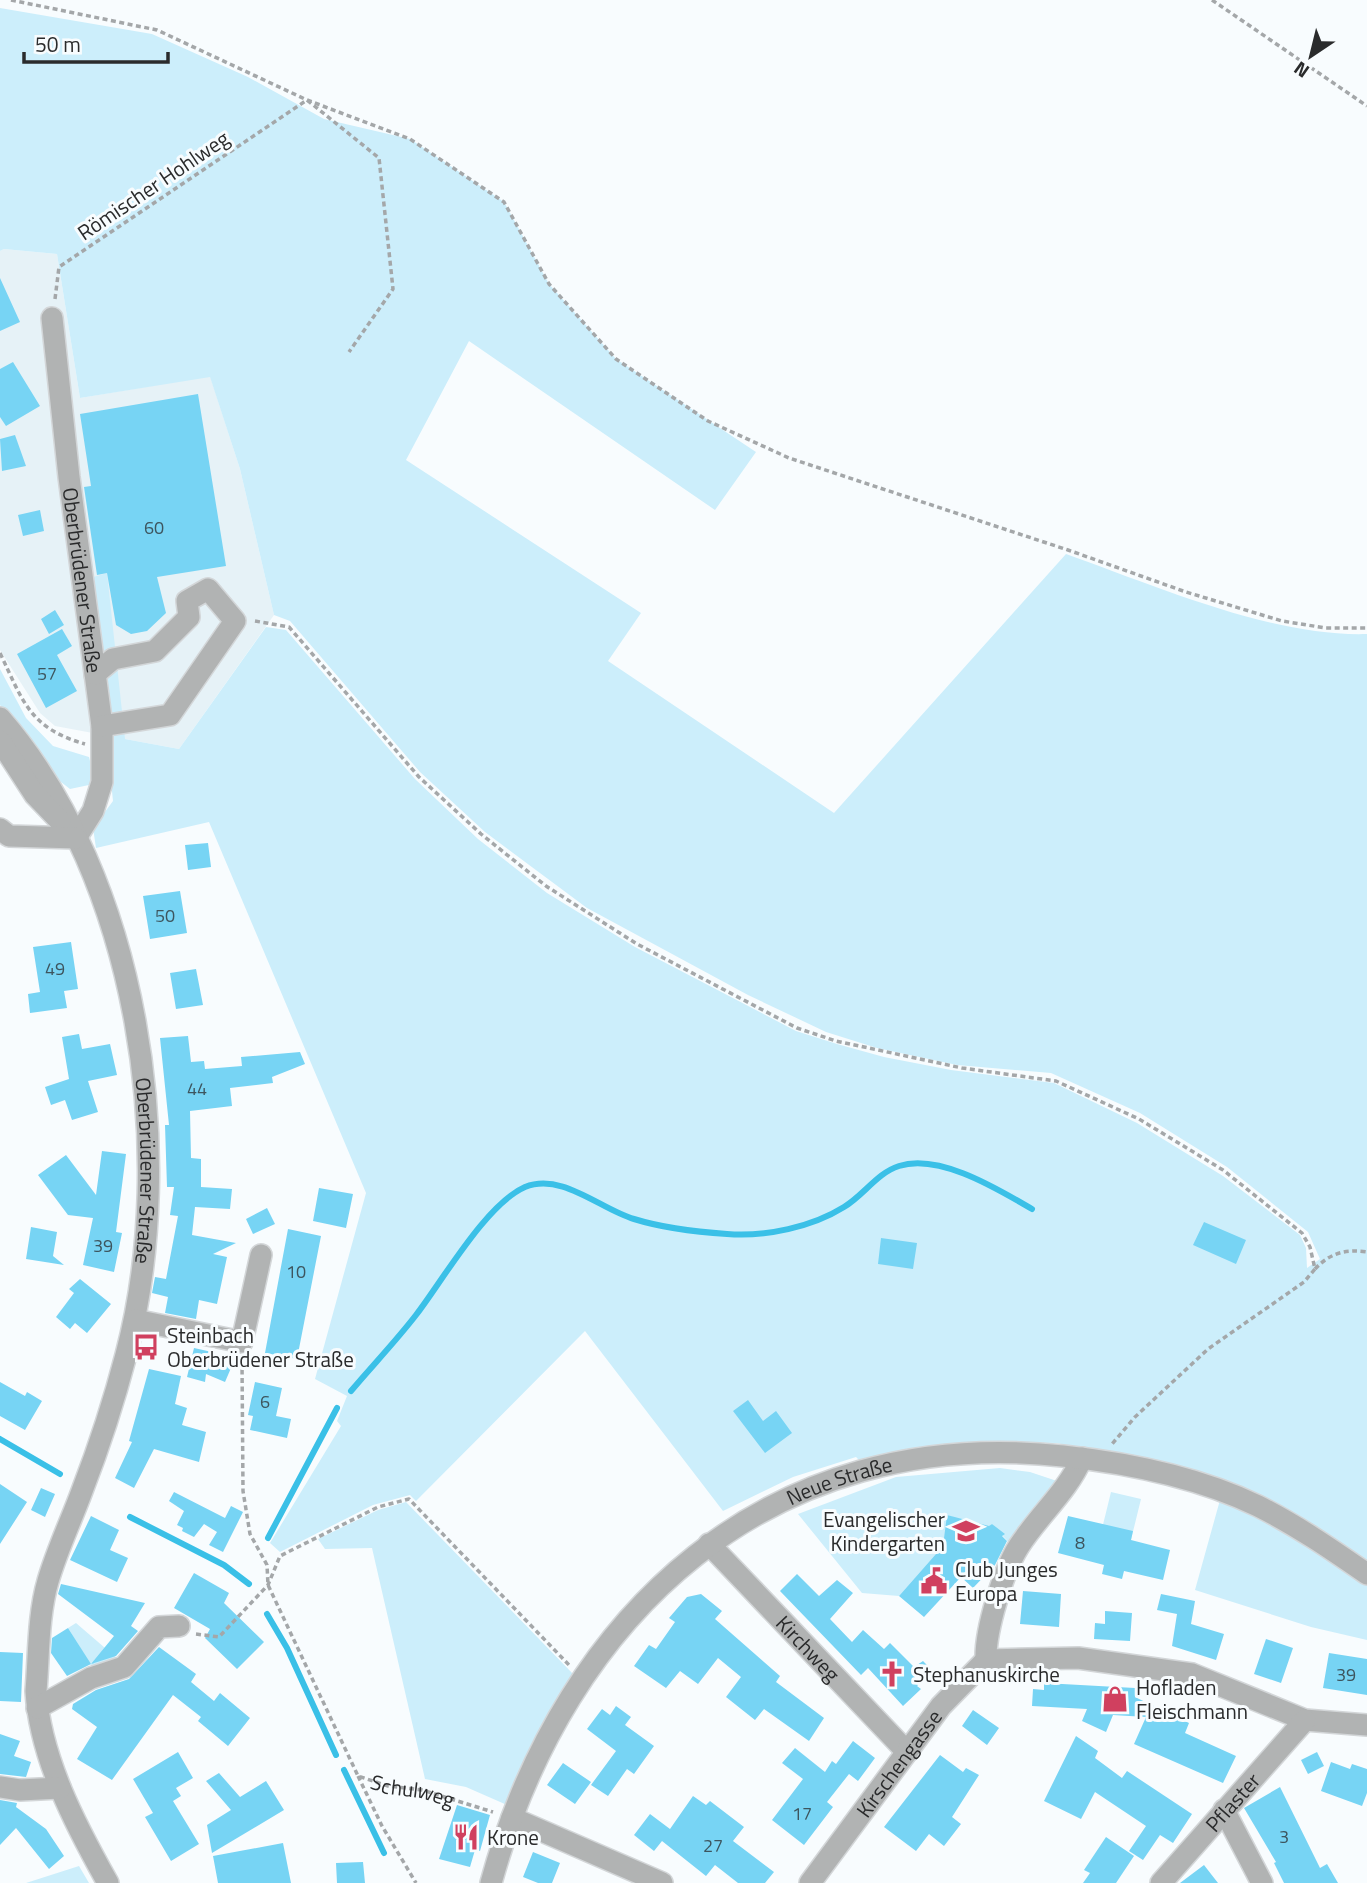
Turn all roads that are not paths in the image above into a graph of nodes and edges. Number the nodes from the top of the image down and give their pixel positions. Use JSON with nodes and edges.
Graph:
{"nodes":[{"id":1,"x":52,"y":318,"type":"road end"},
{"id":2,"x":95,"y":674,"type":"junction"},
{"id":3,"x":0,"y":718,"type":"edge"},
{"id":4,"x":102,"y":726,"type":"junction"},
{"id":5,"x":0,"y":741,"type":"edge"},
{"id":6,"x":0,"y":829,"type":"edge"},
{"id":7,"x":76,"y":838,"type":"junction"},
{"id":8,"x":261,"y":1255,"type":"dead end"},
{"id":9,"x":135,"y":1320,"type":"junction"},
{"id":10,"x":1092,"y":1459,"type":"junction"},
{"id":11,"x":709,"y":1544,"type":"junction"},
{"id":12,"x":1367,"y":1574,"type":"edge"},
{"id":13,"x":179,"y":1626,"type":"road end"},
{"id":14,"x":986,"y":1660,"type":"junction"},
{"id":15,"x":37,"y":1708,"type":"junction"},
{"id":16,"x":1305,"y":1720,"type":"junction"},
{"id":17,"x":1367,"y":1725,"type":"edge"},
{"id":18,"x":907,"y":1752,"type":"junction"},
{"id":19,"x":0,"y":1787,"type":"edge"},
{"id":20,"x":61,"y":1787,"type":"junction"},
{"id":21,"x":1224,"y":1810,"type":"junction"},
{"id":22,"x":512,"y":1818,"type":"junction"},
{"id":23,"x":108,"y":1883,"type":"edge"},
{"id":24,"x":491,"y":1883,"type":"edge"},
{"id":25,"x":662,"y":1883,"type":"edge"},
{"id":26,"x":810,"y":1883,"type":"edge"},
{"id":27,"x":1161,"y":1883,"type":"edge"},
{"id":28,"x":1262,"y":1883,"type":"edge"}],
"edges":[{"from":1,"to":2,"type":"street","name":"Oberbrüdener Straße"},
{"from":2,"to":4,"type":"street","name":"Oberbrüdener Straße"},
{"from":2,"to":4,"type":"street"},
{"from":3,"to":7,"type":"street","name":"Oberbrüdener Straße"},
{"from":4,"to":7,"type":"street","name":"Oberbrüdener Straße"},
{"from":5,"to":7,"type":"street","name":"Oberbrüdener Straße"},
{"from":6,"to":7,"type":"street"},
{"from":7,"to":9,"type":"street","name":"Oberbrüdener Straße"},
{"from":8,"to":9,"type":"street"},
{"from":9,"to":15,"type":"street","name":"Oberbrüdener Straße"},
{"from":10,"to":11,"type":"street","name":"Neue Straße"},
{"from":10,"to":12,"type":"street","name":"Neue Straße"},
{"from":10,"to":14,"type":"street"},
{"from":11,"to":18,"type":"street","name":"Kirchweg"},
{"from":11,"to":22,"type":"street","name":"Neue Straße"},
{"from":13,"to":15,"type":"street"},
{"from":14,"to":16,"type":"street"},
{"from":14,"to":18,"type":"street","name":"Kirschengasse"},
{"from":15,"to":20,"type":"street","name":"Oberbrüdener Straße"},
{"from":16,"to":17,"type":"street"},
{"from":16,"to":21,"type":"street","name":"Pflaster"},
{"from":18,"to":26,"type":"street","name":"Kirschengasse"},
{"from":19,"to":20,"type":"street"},
{"from":20,"to":23,"type":"street","name":"Oberbrüdener Straße"},
{"from":21,"to":27,"type":"street","name":"Pflaster"},
{"from":21,"to":28,"type":"street"},
{"from":22,"to":24,"type":"street","name":"Neue Straße"},
{"from":22,"to":25,"type":"street"}]}
